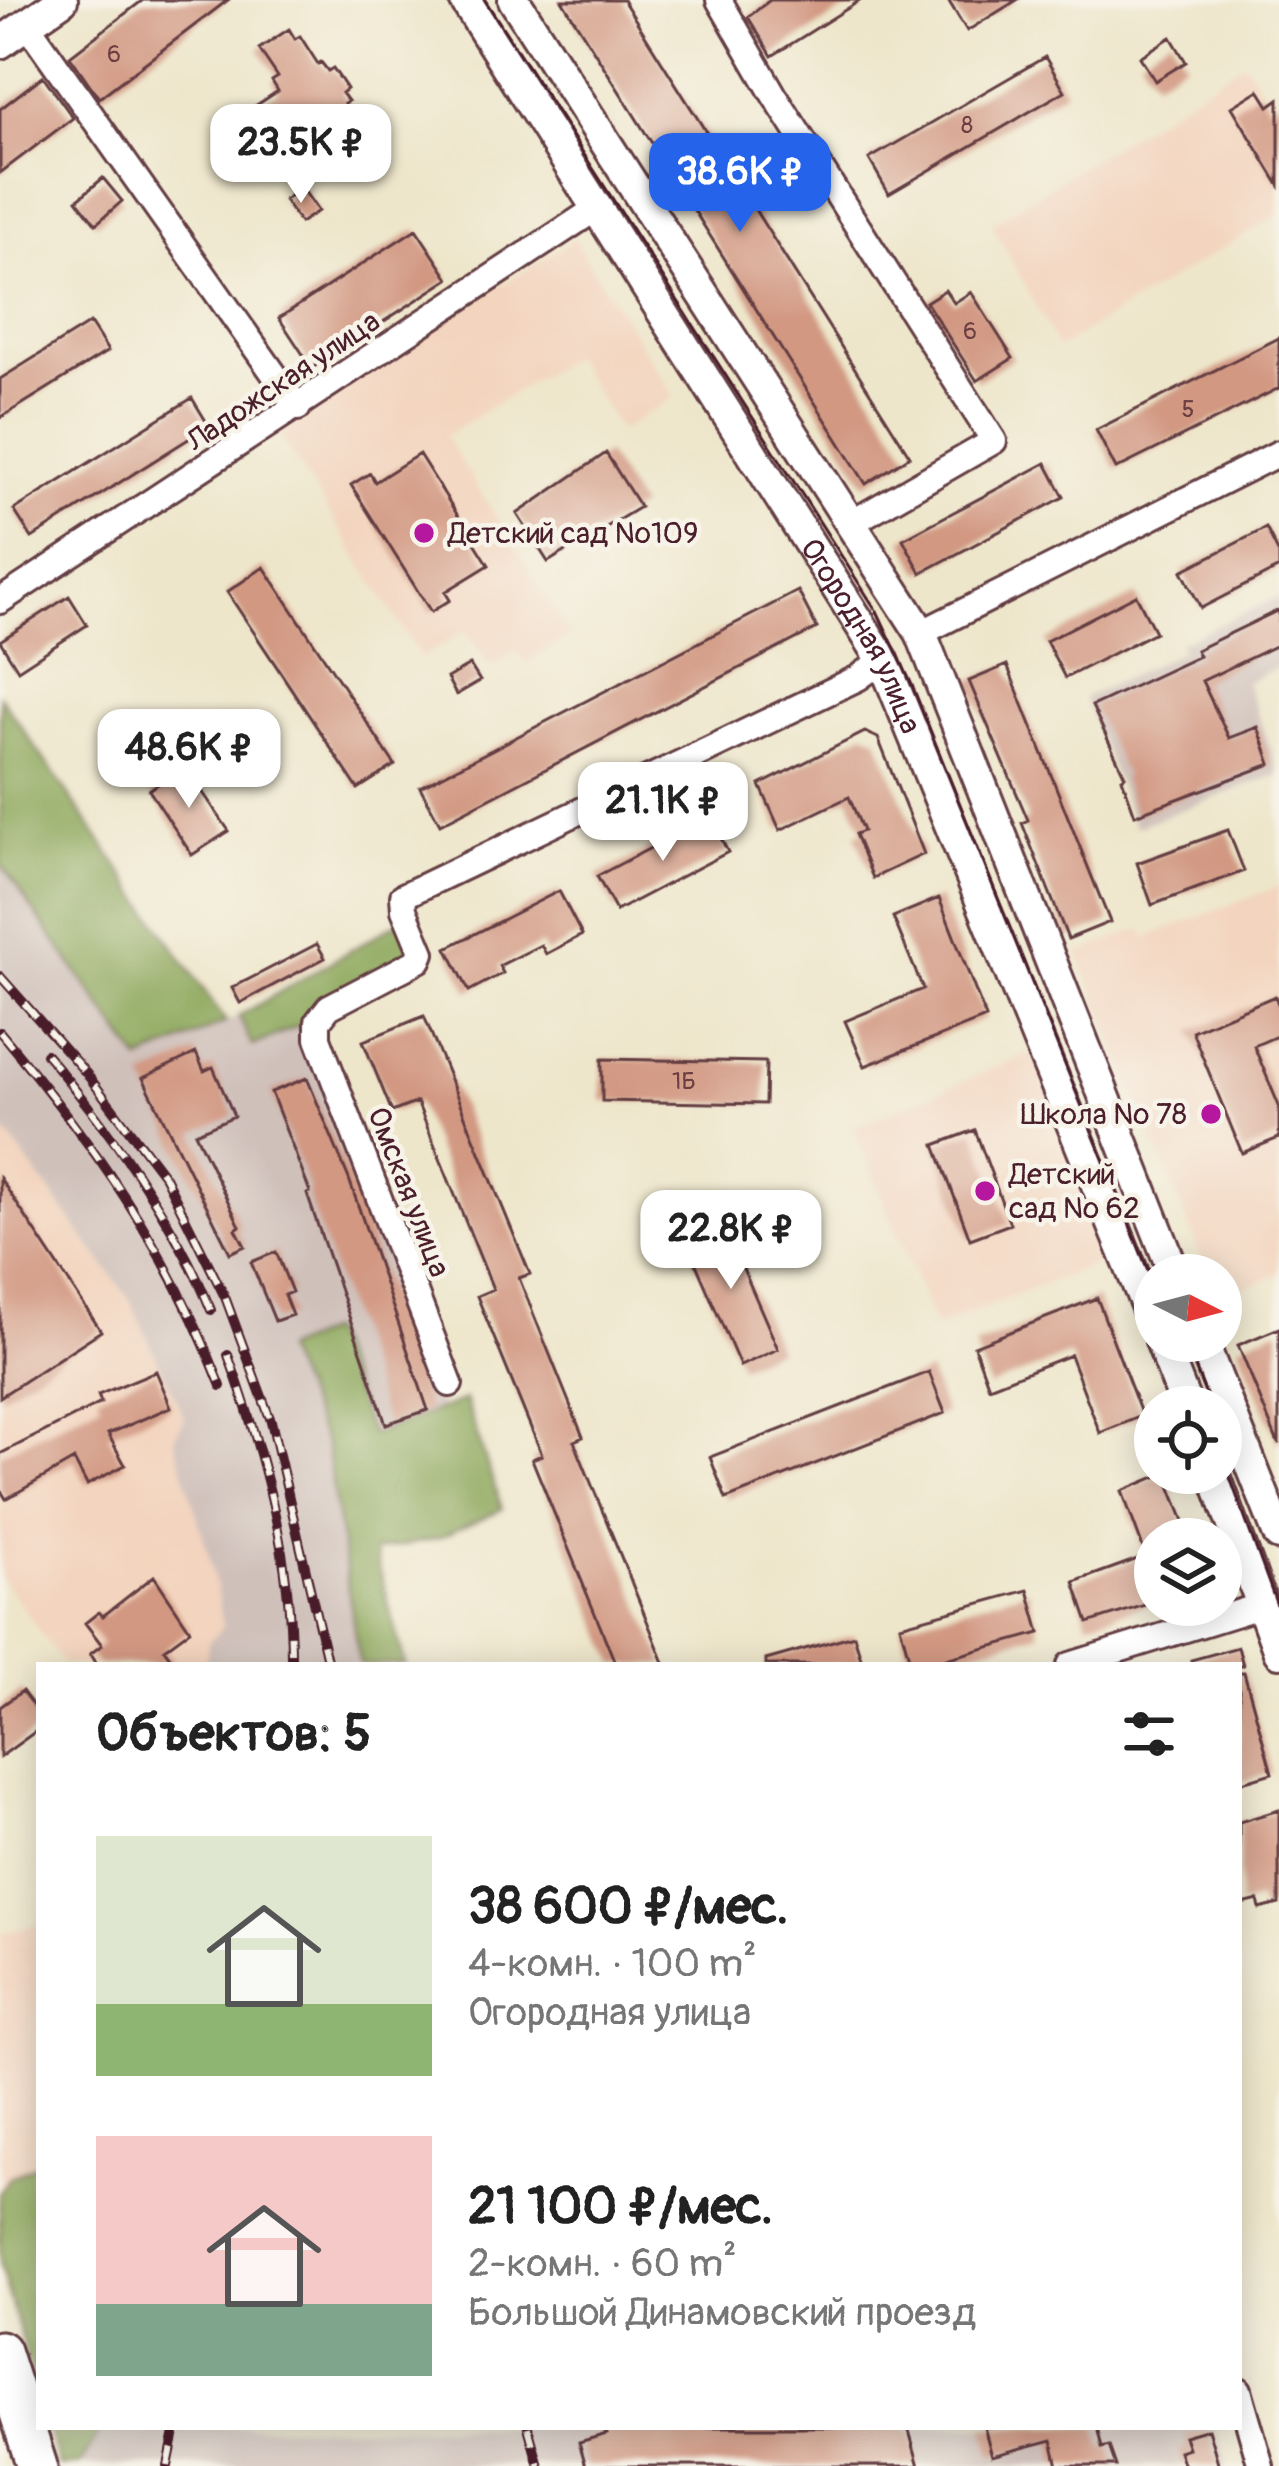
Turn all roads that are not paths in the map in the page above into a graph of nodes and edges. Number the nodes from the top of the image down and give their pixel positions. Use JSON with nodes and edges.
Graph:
{"nodes":[{"id":1,"x":62,"y":0,"type":"edge"},
{"id":2,"x":465,"y":0,"type":"edge"},
{"id":3,"x":514,"y":0,"type":"edge"},
{"id":4,"x":719,"y":0,"type":"edge"},
{"id":5,"x":27,"y":24,"type":"junction"},
{"id":6,"x":0,"y":43,"type":"edge"},
{"id":7,"x":597,"y":208,"type":"junction"},
{"id":8,"x":298,"y":408,"type":"junction"},
{"id":9,"x":1279,"y":453,"type":"edge"},
{"id":10,"x":854,"y":522,"type":"junction"},
{"id":11,"x":0,"y":601,"type":"edge"},
{"id":12,"x":921,"y":632,"type":"junction"},
{"id":13,"x":883,"y":660,"type":"junction"},
{"id":14,"x":1167,"y":1254,"type":"edge"},
{"id":15,"x":1134,"y":1276,"type":"edge"},
{"id":16,"x":1210,"y":1362,"type":"edge"},
{"id":17,"x":449,"y":1384,"type":"dead end"},
{"id":18,"x":1222,"y":1494,"type":"edge"},
{"id":19,"x":1279,"y":1535,"type":"edge"},
{"id":20,"x":1263,"y":1605,"type":"junction"},
{"id":21,"x":1279,"y":1652,"type":"edge"},
{"id":22,"x":1080,"y":1662,"type":"edge"},
{"id":23,"x":0,"y":2351,"type":"edge"},
{"id":24,"x":1242,"y":2400,"type":"edge"},
{"id":25,"x":37,"y":2466,"type":"edge"},
{"id":26,"x":1261,"y":2466,"type":"edge"}],
"edges":[{"from":1,"to":5,"type":"street"},
{"from":2,"to":7,"type":"street","name":"Огородная улица"},
{"from":3,"to":10,"type":"street","name":"Огородная улица"},
{"from":4,"to":10,"type":"street"},
{"from":5,"to":6,"type":"street"},
{"from":5,"to":8,"type":"street"},
{"from":7,"to":8,"type":"street","name":"Ладожская улица"},
{"from":7,"to":13,"type":"street","name":"Огородная улица"},
{"from":8,"to":11,"type":"street","name":"Ладожская улица"},
{"from":9,"to":12,"type":"street"},
{"from":10,"to":12,"type":"street","name":"Огородная улица"},
{"from":12,"to":14,"type":"street","name":"Огородная улица"},
{"from":13,"to":15,"type":"street","name":"Огородная улица"},
{"from":13,"to":17,"type":"street","name":"Омская улица"},
{"from":16,"to":19,"type":"street"},
{"from":18,"to":20,"type":"street"},
{"from":20,"to":21,"type":"street"},
{"from":20,"to":22,"type":"street"},
{"from":23,"to":25,"type":"main road"},
{"from":24,"to":26,"type":"street"}]}
